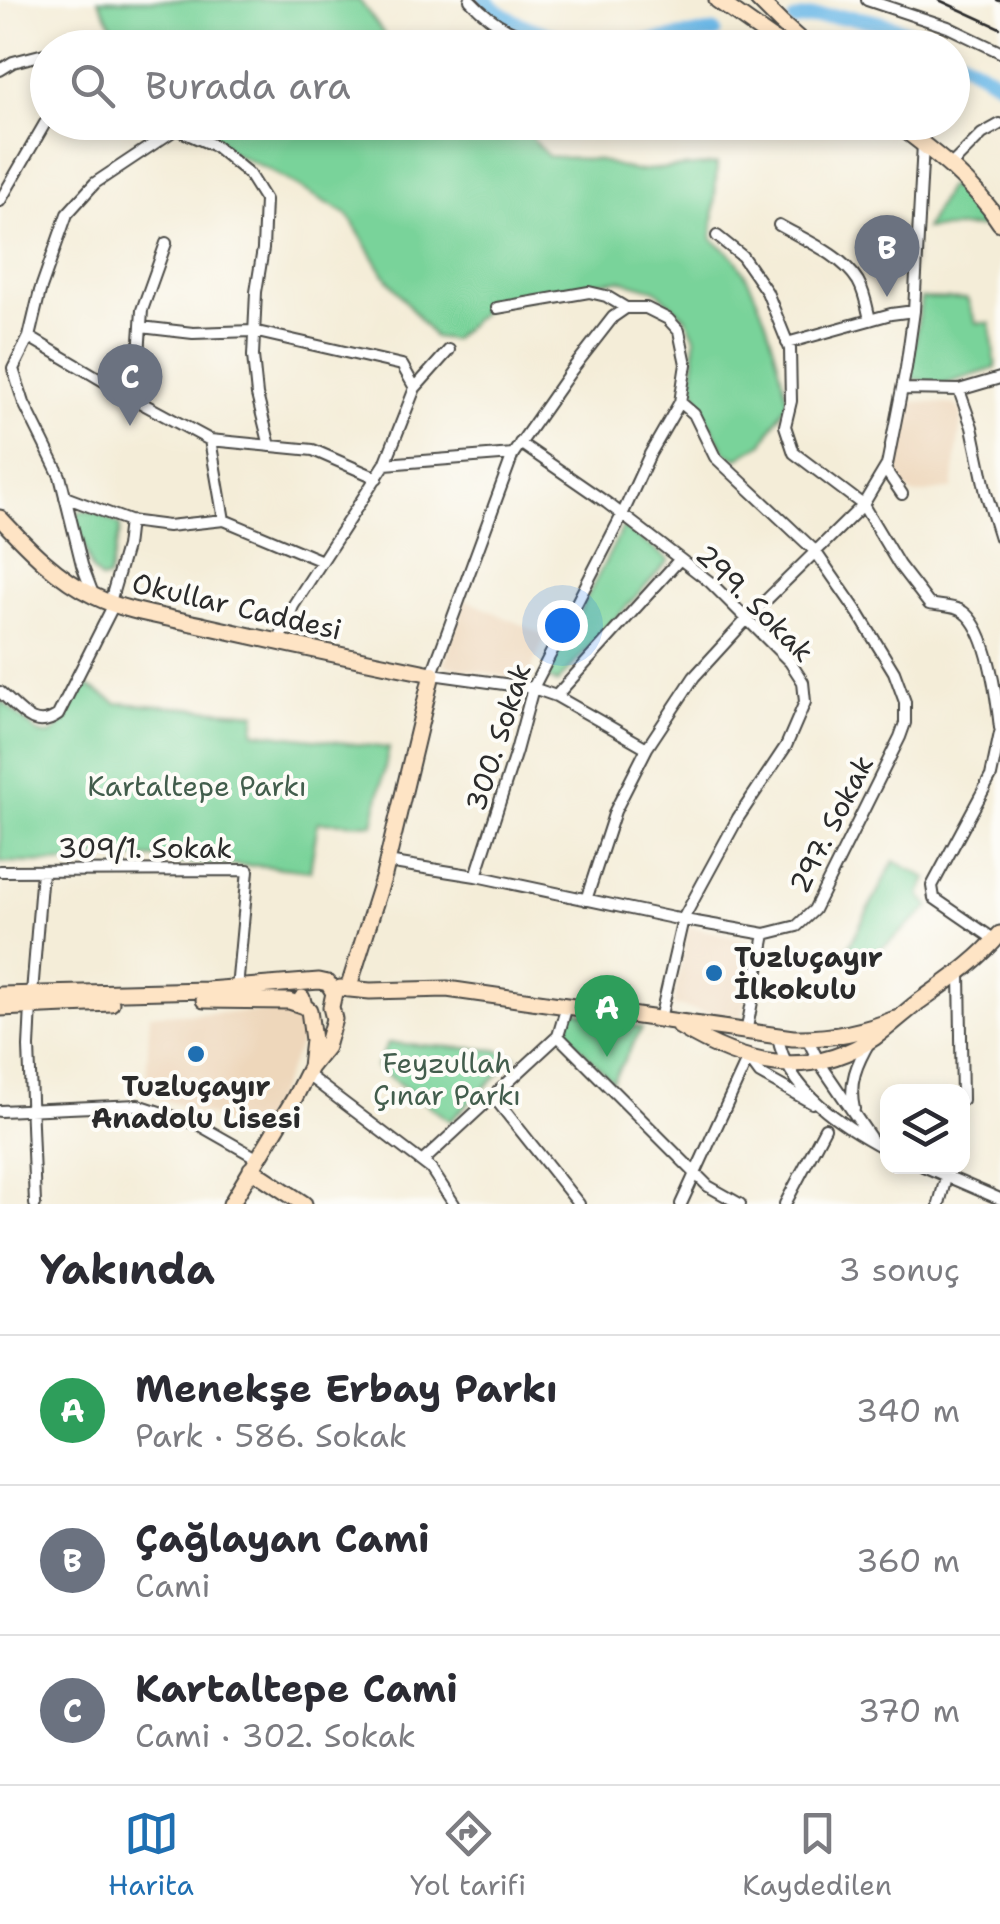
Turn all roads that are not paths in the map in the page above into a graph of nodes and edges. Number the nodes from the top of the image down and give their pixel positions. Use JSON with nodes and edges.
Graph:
{"nodes":[{"id":1,"x":470,"y":0,"type":"edge"},
{"id":2,"x":718,"y":0,"type":"edge"},
{"id":3,"x":758,"y":0,"type":"edge"},
{"id":4,"x":867,"y":0,"type":"edge"},
{"id":5,"x":506,"y":30,"type":"edge"},
{"id":6,"x":759,"y":30,"type":"edge"},
{"id":7,"x":788,"y":30,"type":"edge"},
{"id":8,"x":954,"y":30,"type":"edge"},
{"id":9,"x":970,"y":38,"type":"edge"},
{"id":10,"x":1000,"y":52,"type":"edge"},
{"id":11,"x":30,"y":58,"type":"edge"},
{"id":12,"x":0,"y":70,"type":"edge"},
{"id":13,"x":1000,"y":124,"type":"edge"},
{"id":14,"x":35,"y":140,"type":"edge"},
{"id":15,"x":154,"y":140,"type":"edge"},
{"id":16,"x":202,"y":140,"type":"edge"},
{"id":17,"x":918,"y":140,"type":"edge"},
{"id":18,"x":923,"y":144,"type":"junction"},
{"id":19,"x":950,"y":166,"type":"junction"},
{"id":20,"x":0,"y":201,"type":"edge"},
{"id":21,"x":1000,"y":223,"type":"edge"},
{"id":22,"x":779,"y":225,"type":"dead end"},
{"id":23,"x":718,"y":236,"type":"dead end"},
{"id":24,"x":166,"y":243,"type":"dead end"},
{"id":25,"x":497,"y":308,"type":"dead end"},
{"id":26,"x":626,"y":308,"type":"junction"},
{"id":27,"x":914,"y":311,"type":"junction"},
{"id":28,"x":870,"y":320,"type":"junction"},
{"id":29,"x":141,"y":327,"type":"junction"},
{"id":30,"x":253,"y":331,"type":"junction"},
{"id":31,"x":29,"y":337,"type":"junction"},
{"id":32,"x":787,"y":343,"type":"junction"},
{"id":33,"x":450,"y":350,"type":"dead end"},
{"id":34,"x":0,"y":366,"type":"edge"},
{"id":35,"x":13,"y":369,"type":"junction"},
{"id":36,"x":1000,"y":378,"type":"edge"},
{"id":37,"x":414,"y":388,"type":"junction"},
{"id":38,"x":902,"y":388,"type":"junction"},
{"id":39,"x":960,"y":390,"type":"junction"},
{"id":40,"x":140,"y":402,"type":"junction"},
{"id":41,"x":680,"y":402,"type":"junction"},
{"id":42,"x":210,"y":440,"type":"junction"},
{"id":43,"x":520,"y":443,"type":"junction"},
{"id":44,"x":270,"y":446,"type":"junction"},
{"id":45,"x":513,"y":454,"type":"junction"},
{"id":46,"x":385,"y":464,"type":"junction"},
{"id":47,"x":884,"y":469,"type":"junction"},
{"id":48,"x":377,"y":478,"type":"junction"},
{"id":49,"x":902,"y":494,"type":"dead end"},
{"id":50,"x":65,"y":497,"type":"junction"},
{"id":51,"x":862,"y":506,"type":"junction"},
{"id":52,"x":622,"y":515,"type":"junction"},
{"id":53,"x":0,"y":518,"type":"edge"},
{"id":54,"x":224,"y":520,"type":"junction"},
{"id":55,"x":129,"y":521,"type":"junction"},
{"id":56,"x":1000,"y":538,"type":"edge"},
{"id":57,"x":815,"y":550,"type":"junction"},
{"id":58,"x":680,"y":560,"type":"junction"},
{"id":59,"x":322,"y":561,"type":"junction"},
{"id":60,"x":106,"y":601,"type":"junction"},
{"id":61,"x":746,"y":619,"type":"junction"},
{"id":62,"x":278,"y":643,"type":"junction"},
{"id":63,"x":432,"y":674,"type":"junction"},
{"id":64,"x":533,"y":688,"type":"junction"},
{"id":65,"x":0,"y":692,"type":"edge"},
{"id":66,"x":556,"y":696,"type":"junction"},
{"id":67,"x":1000,"y":730,"type":"edge"},
{"id":68,"x":647,"y":748,"type":"junction"},
{"id":69,"x":387,"y":862,"type":"junction"},
{"id":70,"x":0,"y":871,"type":"edge"},
{"id":71,"x":42,"y":871,"type":"junction"},
{"id":72,"x":476,"y":876,"type":"junction"},
{"id":73,"x":586,"y":900,"type":"junction"},
{"id":74,"x":683,"y":919,"type":"junction"},
{"id":75,"x":765,"y":934,"type":"junction"},
{"id":76,"x":997,"y":937,"type":"edge"},
{"id":77,"x":960,"y":973,"type":"junction"},
{"id":78,"x":311,"y":982,"type":"junction"},
{"id":79,"x":340,"y":988,"type":"junction"},
{"id":80,"x":237,"y":989,"type":"junction"},
{"id":81,"x":0,"y":995,"type":"edge"},
{"id":82,"x":32,"y":999,"type":"junction"},
{"id":83,"x":567,"y":1006,"type":"junction"},
{"id":84,"x":331,"y":1007,"type":"junction"},
{"id":85,"x":0,"y":1008,"type":"edge"},
{"id":86,"x":307,"y":1008,"type":"junction"},
{"id":87,"x":666,"y":1020,"type":"junction"},
{"id":88,"x":895,"y":1020,"type":"junction"},
{"id":89,"x":746,"y":1033,"type":"junction"},
{"id":90,"x":558,"y":1036,"type":"junction"},
{"id":91,"x":778,"y":1037,"type":"junction"},
{"id":92,"x":806,"y":1038,"type":"junction"},
{"id":93,"x":871,"y":1039,"type":"junction"},
{"id":94,"x":748,"y":1058,"type":"junction"},
{"id":95,"x":819,"y":1062,"type":"junction"},
{"id":96,"x":787,"y":1064,"type":"junction"},
{"id":97,"x":308,"y":1070,"type":"junction"},
{"id":98,"x":962,"y":1084,"type":"edge"},
{"id":99,"x":493,"y":1096,"type":"junction"},
{"id":100,"x":31,"y":1110,"type":"junction"},
{"id":101,"x":823,"y":1110,"type":"junction"},
{"id":102,"x":0,"y":1111,"type":"edge"},
{"id":103,"x":855,"y":1115,"type":"junction"},
{"id":104,"x":825,"y":1128,"type":"dead end"},
{"id":105,"x":874,"y":1142,"type":"junction"},
{"id":106,"x":880,"y":1145,"type":"edge"},
{"id":107,"x":422,"y":1162,"type":"junction"},
{"id":108,"x":254,"y":1164,"type":"junction"},
{"id":109,"x":696,"y":1174,"type":"junction"},
{"id":110,"x":947,"y":1174,"type":"edge"},
{"id":111,"x":952,"y":1174,"type":"edge"},
{"id":112,"x":1000,"y":1199,"type":"edge"},
{"id":113,"x":238,"y":1201,"type":"edge"},
{"id":114,"x":736,"y":1203,"type":"edge"},
{"id":115,"x":35,"y":1204,"type":"edge"},
{"id":116,"x":304,"y":1204,"type":"edge"},
{"id":117,"x":454,"y":1204,"type":"edge"},
{"id":118,"x":578,"y":1204,"type":"edge"},
{"id":119,"x":681,"y":1204,"type":"edge"},
{"id":120,"x":785,"y":1204,"type":"edge"},
{"id":121,"x":939,"y":1204,"type":"edge"}],
"edges":[{"from":1,"to":5,"type":"street"},
{"from":2,"to":6,"type":"main road"},
{"from":3,"to":7,"type":"main road"},
{"from":4,"to":8,"type":"street"},
{"from":9,"to":10,"type":"street"},
{"from":11,"to":12,"type":"street"},
{"from":13,"to":19,"type":"street"},
{"from":14,"to":20,"type":"street"},
{"from":15,"to":31,"type":"street"},
{"from":16,"to":30,"type":"street"},
{"from":17,"to":18,"type":"main road"},
{"from":18,"to":19,"type":"main road"},
{"from":18,"to":27,"type":"street"},
{"from":19,"to":21,"type":"main road"},
{"from":22,"to":28,"type":"street"},
{"from":23,"to":32,"type":"street"},
{"from":24,"to":29,"type":"street"},
{"from":25,"to":26,"type":"street"},
{"from":26,"to":41,"type":"street"},
{"from":26,"to":43,"type":"street"},
{"from":27,"to":28,"type":"street"},
{"from":27,"to":38,"type":"street"},
{"from":28,"to":32,"type":"street"},
{"from":29,"to":30,"type":"street"},
{"from":29,"to":40,"type":"street"},
{"from":30,"to":37,"type":"street"},
{"from":30,"to":44,"type":"street"},
{"from":31,"to":35,"type":"street"},
{"from":31,"to":40,"type":"street"},
{"from":32,"to":51,"type":"street"},
{"from":33,"to":37,"type":"street"},
{"from":34,"to":35,"type":"street"},
{"from":35,"to":50,"type":"street"},
{"from":36,"to":39,"type":"street"},
{"from":37,"to":46,"type":"street"},
{"from":38,"to":39,"type":"street"},
{"from":38,"to":47,"type":"street"},
{"from":39,"to":56,"type":"street"},
{"from":40,"to":42,"type":"street"},
{"from":41,"to":52,"type":"street","name":"300. Sokak"},
{"from":41,"to":57,"type":"street","name":"297. Sokak"},
{"from":42,"to":44,"type":"street"},
{"from":42,"to":54,"type":"street"},
{"from":43,"to":45,"type":"street"},
{"from":43,"to":52,"type":"street","name":"299. Sokak"},
{"from":44,"to":48,"type":"street"},
{"from":45,"to":46,"type":"street"},
{"from":45,"to":63,"type":"street"},
{"from":46,"to":48,"type":"street"},
{"from":47,"to":49,"type":"street"},
{"from":47,"to":51,"type":"street"},
{"from":48,"to":59,"type":"street"},
{"from":50,"to":55,"type":"street"},
{"from":50,"to":60,"type":"street"},
{"from":51,"to":57,"type":"street"},
{"from":51,"to":67,"type":"street"},
{"from":52,"to":58,"type":"street","name":"299. Sokak"},
{"from":52,"to":64,"type":"street","name":"300. Sokak"},
{"from":53,"to":60,"type":"main road","name":"Okullar Caddesi"},
{"from":54,"to":55,"type":"street"},
{"from":54,"to":59,"type":"street"},
{"from":55,"to":60,"type":"street"},
{"from":57,"to":61,"type":"street"},
{"from":57,"to":75,"type":"street","name":"297. Sokak"},
{"from":58,"to":61,"type":"street","name":"299. Sokak"},
{"from":58,"to":66,"type":"street"},
{"from":59,"to":62,"type":"street"},
{"from":60,"to":62,"type":"main road","name":"Okullar Caddesi"},
{"from":60,"to":65,"type":"street"},
{"from":61,"to":68,"type":"street"},
{"from":61,"to":74,"type":"street","name":"299. Sokak"},
{"from":62,"to":63,"type":"main road","name":"Okullar Caddesi"},
{"from":63,"to":64,"type":"street"},
{"from":63,"to":69,"type":"main road"},
{"from":64,"to":66,"type":"street"},
{"from":64,"to":72,"type":"street","name":"300. Sokak"},
{"from":66,"to":68,"type":"street"},
{"from":67,"to":76,"type":"street"},
{"from":68,"to":73,"type":"street"},
{"from":69,"to":72,"type":"street"},
{"from":69,"to":79,"type":"main road"},
{"from":70,"to":71,"type":"street","name":"309/1. Sokak"},
{"from":71,"to":80,"type":"street","name":"309/1. Sokak"},
{"from":71,"to":82,"type":"street"},
{"from":72,"to":73,"type":"street"},
{"from":73,"to":74,"type":"street"},
{"from":74,"to":75,"type":"street"},
{"from":74,"to":87,"type":"street","name":"299. Sokak"},
{"from":75,"to":89,"type":"street"},
{"from":76,"to":77,"type":"main road"},
{"from":77,"to":88,"type":"main road"},
{"from":77,"to":98,"type":"street"},
{"from":78,"to":79,"type":"main road"},
{"from":78,"to":80,"type":"main road"},
{"from":78,"to":86,"type":"main road"},
{"from":79,"to":83,"type":"main road"},
{"from":79,"to":84,"type":"main road"},
{"from":80,"to":82,"type":"main road"},
{"from":81,"to":82,"type":"main road"},
{"from":82,"to":85,"type":"main road"},
{"from":82,"to":86,"type":"main road"},
{"from":82,"to":100,"type":"street"},
{"from":83,"to":87,"type":"main road"},
{"from":83,"to":90,"type":"street"},
{"from":84,"to":86,"type":"main road"},
{"from":84,"to":97,"type":"main road"},
{"from":86,"to":97,"type":"main road"},
{"from":87,"to":89,"type":"main road"},
{"from":87,"to":94,"type":"main road"},
{"from":88,"to":92,"type":"main road"},
{"from":88,"to":93,"type":"main road"},
{"from":89,"to":91,"type":"main road"},
{"from":90,"to":99,"type":"street"},
{"from":90,"to":109,"type":"street"},
{"from":91,"to":92,"type":"main road"},
{"from":91,"to":96,"type":"street"},
{"from":92,"to":95,"type":"street"},
{"from":93,"to":95,"type":"main road"},
{"from":93,"to":103,"type":"street"},
{"from":94,"to":96,"type":"main road"},
{"from":94,"to":101,"type":"street"},
{"from":94,"to":109,"type":"street"},
{"from":95,"to":96,"type":"main road"},
{"from":95,"to":103,"type":"street"},
{"from":96,"to":101,"type":"street"},
{"from":97,"to":107,"type":"street"},
{"from":97,"to":108,"type":"main road"},
{"from":99,"to":107,"type":"street"},
{"from":99,"to":118,"type":"street"},
{"from":100,"to":102,"type":"street"},
{"from":100,"to":108,"type":"street"},
{"from":100,"to":115,"type":"street"},
{"from":101,"to":105,"type":"street"},
{"from":103,"to":105,"type":"street"},
{"from":104,"to":120,"type":"street"},
{"from":105,"to":106,"type":"street"},
{"from":107,"to":117,"type":"street"},
{"from":108,"to":113,"type":"main road"},
{"from":108,"to":116,"type":"main road"},
{"from":109,"to":114,"type":"street"},
{"from":109,"to":119,"type":"street"},
{"from":110,"to":121,"type":"street"},
{"from":111,"to":112,"type":"street"}]}
